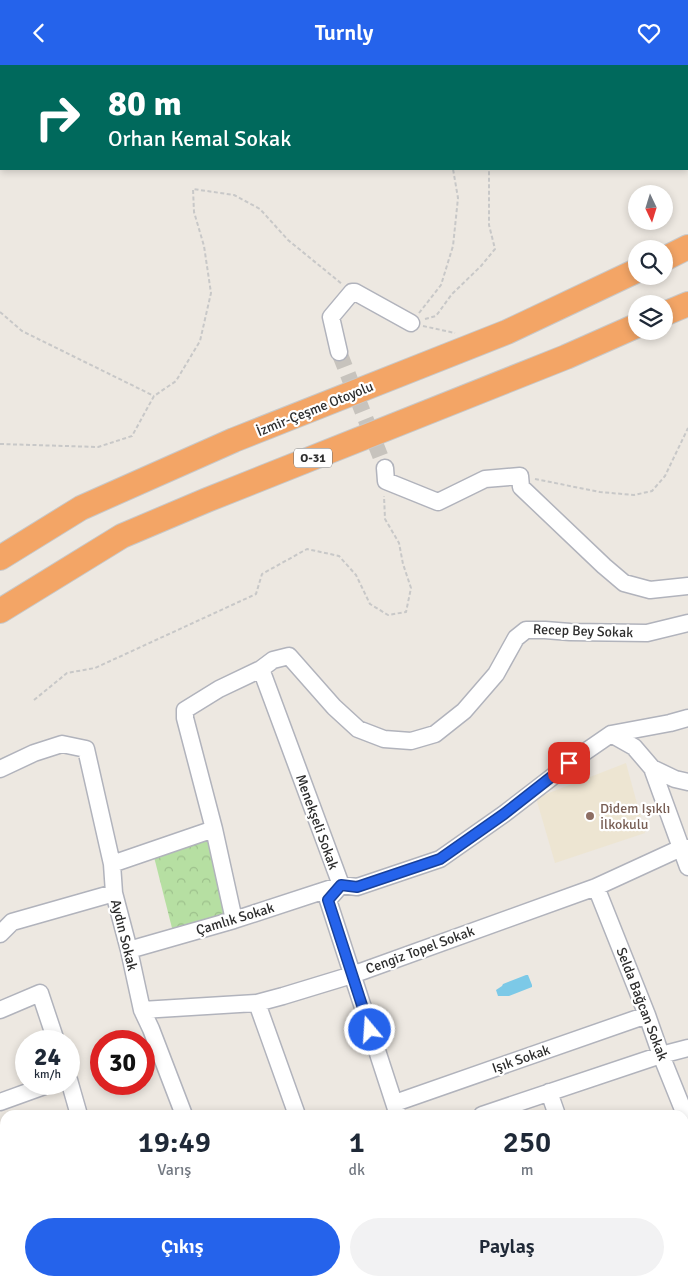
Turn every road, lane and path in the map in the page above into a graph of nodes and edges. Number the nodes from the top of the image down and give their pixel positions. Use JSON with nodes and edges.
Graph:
{"nodes":[{"id":1,"x":453,"y":170,"type":"edge"},
{"id":2,"x":489,"y":170,"type":"edge"},
{"id":3,"x":688,"y":247,"type":"edge"},
{"id":4,"x":673,"y":254,"type":"edge"},
{"id":5,"x":628,"y":275,"type":"edge"},
{"id":6,"x":352,"y":292,"type":"junction"},
{"id":7,"x":688,"y":304,"type":"edge"},
{"id":8,"x":673,"y":311,"type":"edge"},
{"id":9,"x":0,"y":312,"type":"edge"},
{"id":10,"x":411,"y":323,"type":"junction"},
{"id":11,"x":628,"y":330,"type":"edge"},
{"id":12,"x":475,"y":344,"type":"junction"},
{"id":13,"x":338,"y":352,"type":"tunnel mouth"},
{"id":14,"x":154,"y":396,"type":"junction"},
{"id":15,"x":688,"y":428,"type":"edge"},
{"id":16,"x":0,"y":444,"type":"edge"},
{"id":17,"x":385,"y":474,"type":"joint"},
{"id":18,"x":520,"y":476,"type":"junction"},
{"id":19,"x":0,"y":558,"type":"edge"},
{"id":20,"x":688,"y":586,"type":"edge"},
{"id":21,"x":0,"y":611,"type":"edge"},
{"id":22,"x":688,"y":623,"type":"edge"},
{"id":23,"x":261,"y":669,"type":"junction"},
{"id":24,"x":34,"y":700,"type":"dead end"},
{"id":25,"x":688,"y":718,"type":"edge"},
{"id":26,"x":610,"y":734,"type":"junction"},
{"id":27,"x":0,"y":769,"type":"edge"},
{"id":28,"x":652,"y":769,"type":"junction"},
{"id":29,"x":688,"y":782,"type":"edge"},
{"id":30,"x":214,"y":829,"type":"junction"},
{"id":31,"x":685,"y":848,"type":"edge"},
{"id":32,"x":112,"y":864,"type":"junction"},
{"id":33,"x":688,"y":867,"type":"edge"},
{"id":34,"x":341,"y":885,"type":"junction"},
{"id":35,"x":596,"y":887,"type":"junction"},
{"id":36,"x":114,"y":893,"type":"junction"},
{"id":37,"x":234,"y":920,"type":"junction"},
{"id":38,"x":0,"y":934,"type":"edge"},
{"id":39,"x":129,"y":950,"type":"junction"},
{"id":40,"x":352,"y":975,"type":"junction"},
{"id":41,"x":257,"y":1003,"type":"junction"},
{"id":42,"x":0,"y":1010,"type":"edge"},
{"id":43,"x":142,"y":1010,"type":"junction"},
{"id":44,"x":647,"y":1015,"type":"junction"},
{"id":45,"x":52,"y":1030,"type":"edge"},
{"id":46,"x":688,"y":1048,"type":"edge"},
{"id":47,"x":661,"y":1055,"type":"junction"},
{"id":48,"x":549,"y":1093,"type":"junction"},
{"id":49,"x":19,"y":1095,"type":"edge"},
{"id":50,"x":73,"y":1095,"type":"edge"},
{"id":51,"x":0,"y":1102,"type":"edge"},
{"id":52,"x":396,"y":1109,"type":"edge"},
{"id":53,"x":78,"y":1110,"type":"edge"},
{"id":54,"x":182,"y":1110,"type":"edge"},
{"id":55,"x":295,"y":1110,"type":"edge"},
{"id":56,"x":497,"y":1110,"type":"edge"},
{"id":57,"x":555,"y":1110,"type":"edge"},
{"id":58,"x":684,"y":1110,"type":"edge"}],
"edges":[{"from":1,"to":10,"type":"path"},
{"from":2,"to":10,"type":"path"},
{"from":3,"to":4,"type":"highway"},
{"from":5,"to":12,"type":"highway","name":"İzmir-Çeşme Otoyolu"},
{"from":6,"to":10,"type":"street"},
{"from":6,"to":13,"type":"street"},
{"from":6,"to":14,"type":"path"},
{"from":7,"to":8,"type":"highway"},
{"from":9,"to":14,"type":"path"},
{"from":10,"to":12,"type":"path"},
{"from":11,"to":21,"type":"highway","number":"O-31"},
{"from":12,"to":19,"type":"highway","name":"İzmir-Çeşme Otoyolu"},
{"from":14,"to":16,"type":"path"},
{"from":15,"to":18,"type":"path"},
{"from":17,"to":18,"type":"street"},
{"from":17,"to":24,"type":"path"},
{"from":18,"to":20,"type":"street"},
{"from":22,"to":23,"type":"street","name":"Recep Bey Sokak"},
{"from":23,"to":30,"type":"street","name":"Recep Bey Sokak"},
{"from":23,"to":34,"type":"street","name":"Menekşeli Sokak"},
{"from":25,"to":26,"type":"street"},
{"from":26,"to":28,"type":"street"},
{"from":26,"to":34,"type":"street","name":"Çamlık Sokak"},
{"from":27,"to":32,"type":"street","name":"Aydın Sokak"},
{"from":28,"to":29,"type":"street"},
{"from":28,"to":31,"type":"street"},
{"from":30,"to":32,"type":"street"},
{"from":30,"to":37,"type":"street"},
{"from":31,"to":33,"type":"street"},
{"from":31,"to":35,"type":"street","name":"Cengiz Topel Sokak"},
{"from":32,"to":36,"type":"street","name":"Aydın Sokak"},
{"from":34,"to":37,"type":"street","name":"Çamlık Sokak"},
{"from":34,"to":40,"type":"street","name":"Menekşeli Sokak"},
{"from":35,"to":40,"type":"street","name":"Cengiz Topel Sokak"},
{"from":35,"to":44,"type":"street","name":"Selda Bağcan Sokak"},
{"from":36,"to":38,"type":"street"},
{"from":36,"to":39,"type":"street","name":"Aydın Sokak"},
{"from":37,"to":39,"type":"street","name":"Çamlık Sokak"},
{"from":39,"to":43,"type":"street","name":"Aydın Sokak"},
{"from":40,"to":41,"type":"street","name":"Cengiz Topel Sokak"},
{"from":40,"to":52,"type":"street","name":"Menekşeli Sokak"},
{"from":41,"to":43,"type":"street","name":"Cengiz Topel Sokak"},
{"from":41,"to":55,"type":"street"},
{"from":42,"to":45,"type":"street"},
{"from":43,"to":54,"type":"street","name":"Aydın Sokak"},
{"from":44,"to":47,"type":"street","name":"Selda Bağcan Sokak"},
{"from":44,"to":52,"type":"street","name":"Işık Sokak"},
{"from":46,"to":47,"type":"street"},
{"from":47,"to":48,"type":"street"},
{"from":47,"to":58,"type":"street","name":"Selda Bağcan Sokak"},
{"from":48,"to":56,"type":"street"},
{"from":48,"to":57,"type":"street"},
{"from":49,"to":51,"type":"street"},
{"from":50,"to":53,"type":"street"}]}
